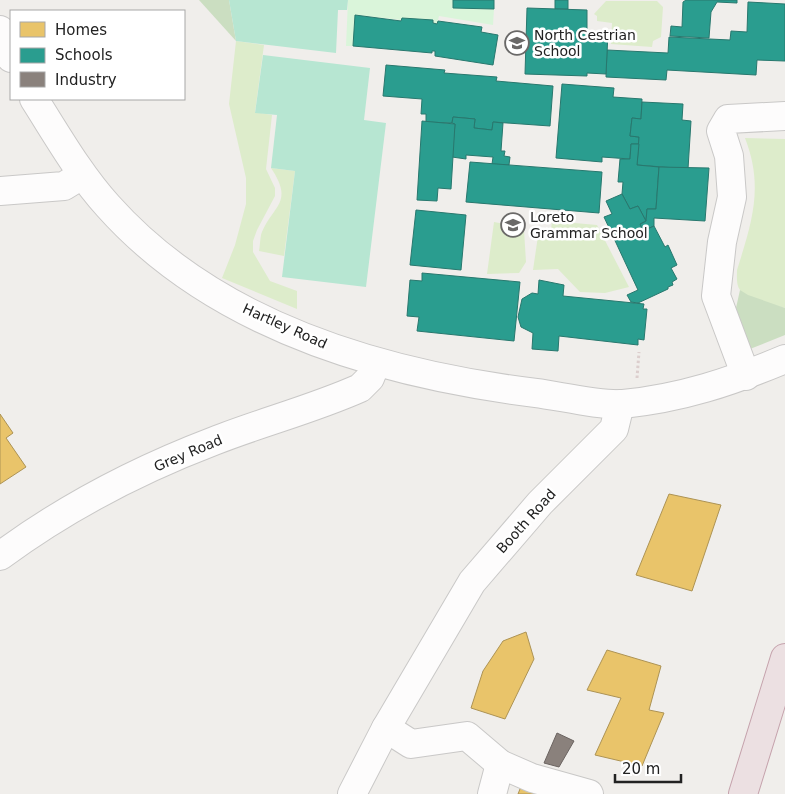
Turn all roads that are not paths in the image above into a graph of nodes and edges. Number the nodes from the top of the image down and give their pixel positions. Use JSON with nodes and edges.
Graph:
{"nodes":[{"id":1,"x":0,"y":30,"type":"edge"},
{"id":2,"x":10,"y":55,"type":"edge"},
{"id":3,"x":35,"y":100,"type":"edge"},
{"id":4,"x":785,"y":116,"type":"edge"},
{"id":5,"x":82,"y":175,"type":"junction"},
{"id":6,"x":0,"y":191,"type":"edge"},
{"id":7,"x":785,"y":359,"type":"edge"},
{"id":8,"x":376,"y":363,"type":"junction"},
{"id":9,"x":746,"y":376,"type":"junction"},
{"id":10,"x":620,"y":404,"type":"junction"},
{"id":11,"x":0,"y":556,"type":"edge"},
{"id":12,"x":785,"y":658,"type":"edge"},
{"id":13,"x":386,"y":728,"type":"junction"},
{"id":14,"x":500,"y":764,"type":"junction"},
{"id":15,"x":352,"y":794,"type":"edge"},
{"id":16,"x":492,"y":794,"type":"edge"},
{"id":17,"x":588,"y":794,"type":"edge"},
{"id":18,"x":743,"y":794,"type":"edge"}],
"edges":[{"from":1,"to":2,"type":"street"},
{"from":3,"to":5,"type":"street","name":"Hartley Road"},
{"from":4,"to":9,"type":"street"},
{"from":5,"to":6,"type":"street"},
{"from":5,"to":8,"type":"street","name":"Hartley Road"},
{"from":7,"to":9,"type":"street"},
{"from":8,"to":10,"type":"street","name":"Hartley Road"},
{"from":8,"to":11,"type":"street","name":"Grey Road"},
{"from":9,"to":10,"type":"street"},
{"from":10,"to":13,"type":"street","name":"Booth Road"},
{"from":12,"to":18,"type":"highway"},
{"from":13,"to":14,"type":"street"},
{"from":13,"to":15,"type":"street","name":"Booth Road"},
{"from":14,"to":16,"type":"street"},
{"from":14,"to":17,"type":"street"}]}
